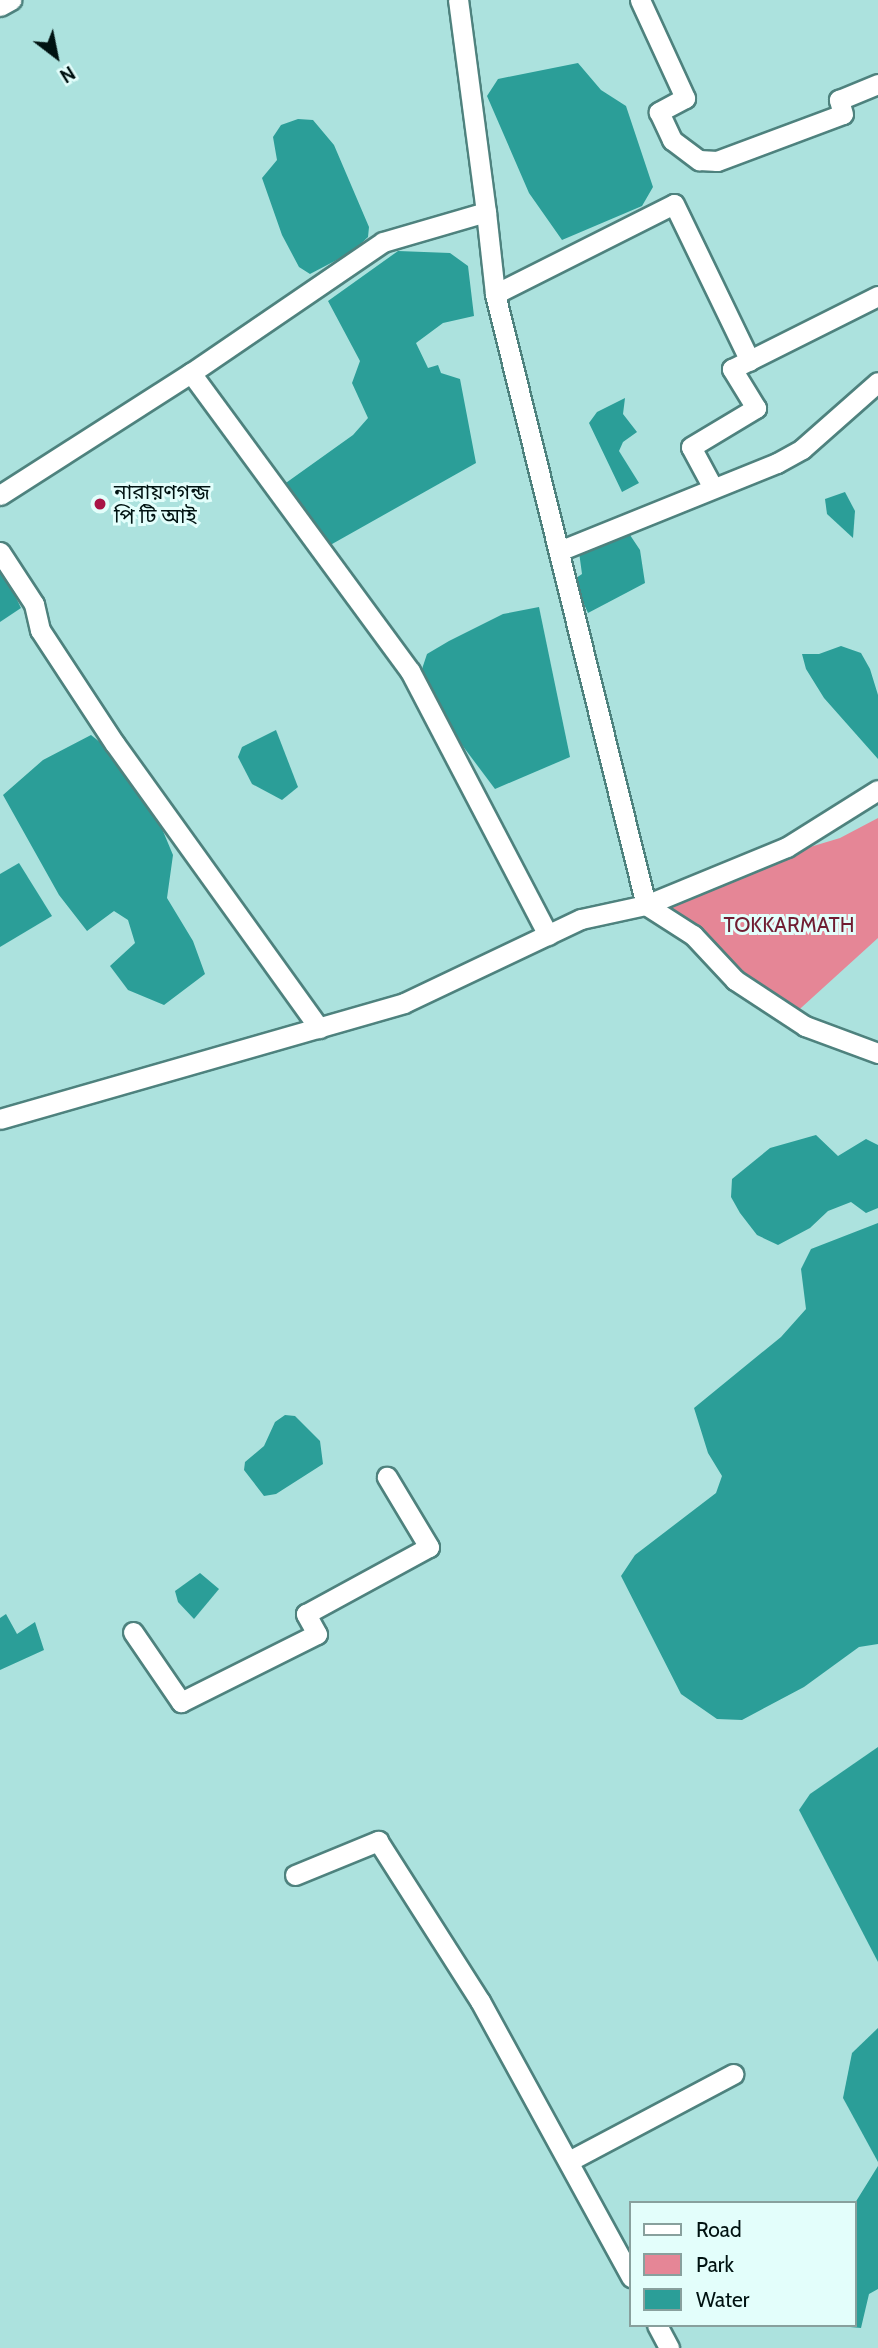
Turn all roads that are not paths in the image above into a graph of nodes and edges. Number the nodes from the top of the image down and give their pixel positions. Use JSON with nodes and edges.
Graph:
{"nodes":[{"id":1,"x":11,"y":0,"type":"edge"},
{"id":2,"x":458,"y":0,"type":"edge"},
{"id":3,"x":640,"y":0,"type":"edge"},
{"id":4,"x":0,"y":6,"type":"edge"},
{"id":5,"x":878,"y":84,"type":"edge"},
{"id":6,"x":486,"y":212,"type":"junction"},
{"id":7,"x":495,"y":293,"type":"junction"},
{"id":8,"x":878,"y":296,"type":"edge"},
{"id":9,"x":750,"y":361,"type":"junction"},
{"id":10,"x":191,"y":373,"type":"junction"},
{"id":11,"x":878,"y":382,"type":"edge"},
{"id":12,"x":712,"y":486,"type":"junction"},
{"id":13,"x":1,"y":491,"type":"edge"},
{"id":14,"x":559,"y":551,"type":"junction"},
{"id":15,"x":0,"y":552,"type":"edge"},
{"id":16,"x":878,"y":790,"type":"edge"},
{"id":17,"x":646,"y":905,"type":"junction"},
{"id":18,"x":548,"y":935,"type":"junction"},
{"id":19,"x":319,"y":1028,"type":"junction"},
{"id":20,"x":878,"y":1053,"type":"edge"},
{"id":21,"x":0,"y":1119,"type":"edge"},
{"id":22,"x":387,"y":1477,"type":"dead end"},
{"id":23,"x":133,"y":1632,"type":"dead end"},
{"id":24,"x":295,"y":1875,"type":"dead end"},
{"id":25,"x":733,"y":2074,"type":"dead end"},
{"id":26,"x":569,"y":2161,"type":"junction"},
{"id":27,"x":630,"y":2275,"type":"edge"},
{"id":28,"x":658,"y":2327,"type":"edge"},
{"id":29,"x":669,"y":2348,"type":"edge"}],
"edges":[{"from":1,"to":4,"type":"street"},
{"from":2,"to":6,"type":"street"},
{"from":3,"to":5,"type":"street"},
{"from":6,"to":7,"type":"street"},
{"from":6,"to":10,"type":"street"},
{"from":7,"to":9,"type":"street"},
{"from":7,"to":14,"type":"street"},
{"from":8,"to":9,"type":"street"},
{"from":9,"to":12,"type":"street"},
{"from":10,"to":13,"type":"street"},
{"from":10,"to":18,"type":"street"},
{"from":11,"to":12,"type":"street"},
{"from":12,"to":14,"type":"street"},
{"from":14,"to":17,"type":"street"},
{"from":15,"to":19,"type":"street"},
{"from":16,"to":17,"type":"street"},
{"from":17,"to":18,"type":"street"},
{"from":17,"to":20,"type":"street"},
{"from":18,"to":19,"type":"street"},
{"from":19,"to":21,"type":"street"},
{"from":22,"to":23,"type":"street"},
{"from":24,"to":26,"type":"street"},
{"from":25,"to":26,"type":"street"},
{"from":26,"to":27,"type":"street"},
{"from":28,"to":29,"type":"street"}]}
